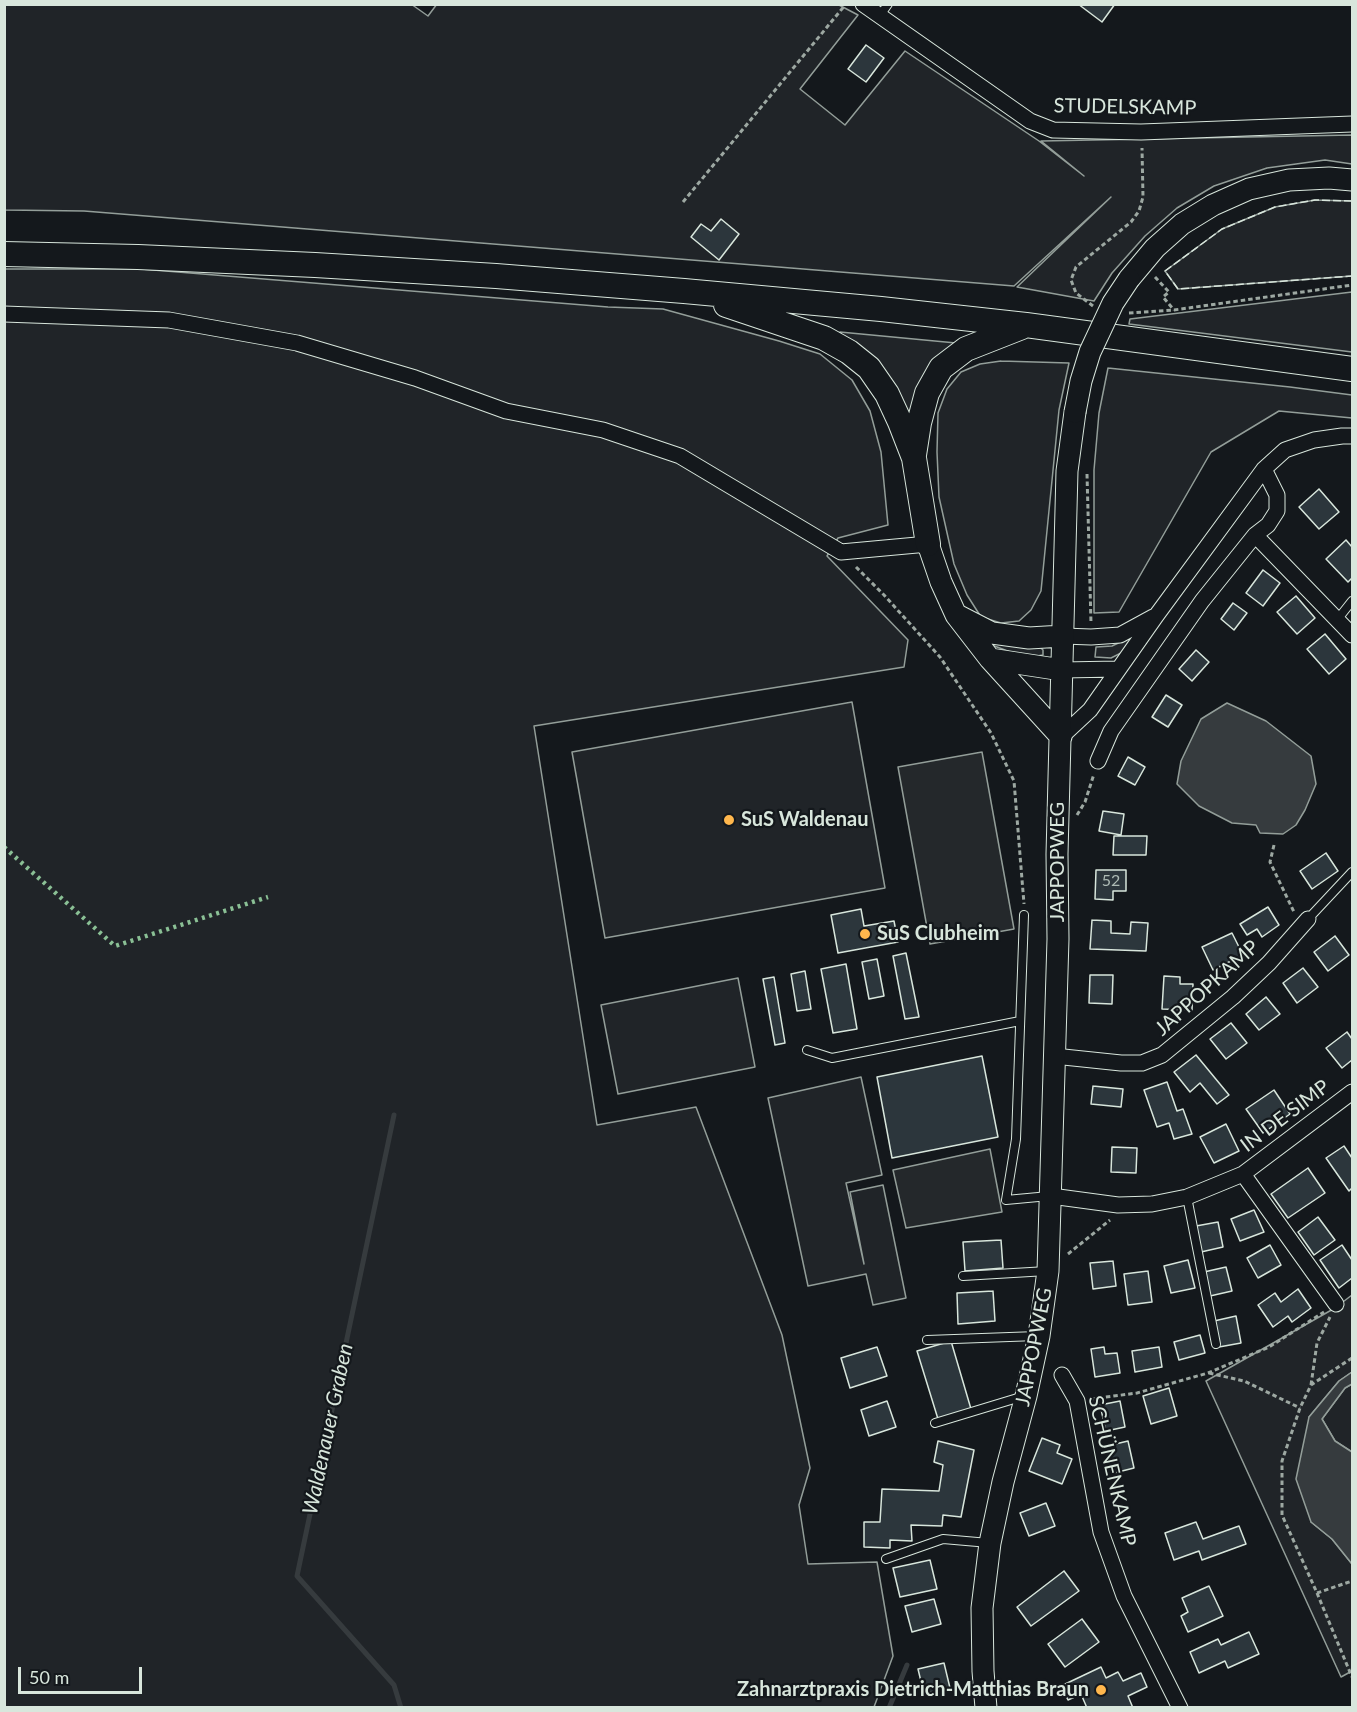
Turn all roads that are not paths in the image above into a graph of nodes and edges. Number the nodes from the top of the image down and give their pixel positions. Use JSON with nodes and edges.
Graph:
{"nodes":[{"id":1,"x":863,"y":4,"type":"edge"},
{"id":2,"x":883,"y":11,"type":"edge"},
{"id":3,"x":1353,"y":124,"type":"edge"},
{"id":4,"x":1353,"y":180,"type":"edge"},
{"id":5,"x":4,"y":254,"type":"edge"},
{"id":6,"x":684,"y":291,"type":"junction"},
{"id":7,"x":4,"y":314,"type":"edge"},
{"id":8,"x":1026,"y":325,"type":"junction"},
{"id":9,"x":1353,"y":369,"type":"edge"},
{"id":10,"x":1353,"y":436,"type":"edge"},
{"id":11,"x":914,"y":458,"type":"junction"},
{"id":12,"x":1264,"y":469,"type":"junction"},
{"id":13,"x":1255,"y":535,"type":"junction"},
{"id":14,"x":928,"y":544,"type":"junction"},
{"id":15,"x":1353,"y":600,"type":"edge"},
{"id":16,"x":956,"y":615,"type":"junction"},
{"id":17,"x":1156,"y":616,"type":"junction"},
{"id":18,"x":1337,"y":620,"type":"junction"},
{"id":19,"x":1353,"y":635,"type":"edge"},
{"id":20,"x":1063,"y":636,"type":"junction"},
{"id":21,"x":990,"y":659,"type":"junction"},
{"id":22,"x":1118,"y":669,"type":"junction"},
{"id":23,"x":1062,"y":670,"type":"junction"},
{"id":24,"x":1061,"y":737,"type":"junction"},
{"id":25,"x":1098,"y":761,"type":"road end"},
{"id":26,"x":1353,"y":872,"type":"edge"},
{"id":27,"x":1024,"y":915,"type":"road end"},
{"id":28,"x":1304,"y":923,"type":"joint"},
{"id":29,"x":1020,"y":1021,"type":"junction"},
{"id":30,"x":807,"y":1050,"type":"dead end"},
{"id":31,"x":1054,"y":1056,"type":"junction"},
{"id":32,"x":1353,"y":1092,"type":"edge"},
{"id":33,"x":1243,"y":1174,"type":"junction"},
{"id":34,"x":1051,"y":1196,"type":"junction"},
{"id":35,"x":1187,"y":1197,"type":"junction"},
{"id":36,"x":1048,"y":1271,"type":"junction"},
{"id":37,"x":963,"y":1276,"type":"dead end"},
{"id":38,"x":1336,"y":1304,"type":"road end"},
{"id":39,"x":1039,"y":1336,"type":"junction"},
{"id":40,"x":927,"y":1340,"type":"dead end"},
{"id":41,"x":1216,"y":1344,"type":"dead end"},
{"id":42,"x":1062,"y":1375,"type":"dead end"},
{"id":43,"x":1026,"y":1396,"type":"junction"},
{"id":44,"x":935,"y":1423,"type":"dead end"},
{"id":45,"x":990,"y":1544,"type":"junction"},
{"id":46,"x":886,"y":1559,"type":"dead end"},
{"id":47,"x":986,"y":1707,"type":"edge"},
{"id":48,"x":1180,"y":1707,"type":"edge"}],
"edges":[{"from":1,"to":2,"type":"street","name":"STUDELSKAMP"},
{"from":2,"to":3,"type":"street","name":"STUDELSKAMP"},
{"from":4,"to":20,"type":"street","name":"JAPPOPWEG","bridge":true},
{"from":5,"to":6,"type":"main road"},
{"from":6,"to":8,"type":"main road"},
{"from":6,"to":11,"type":"main road"},
{"from":7,"to":14,"type":"street"},
{"from":8,"to":9,"type":"main road"},
{"from":8,"to":11,"type":"main road"},
{"from":10,"to":12,"type":"street"},
{"from":11,"to":14,"type":"main road"},
{"from":12,"to":13,"type":"street"},
{"from":12,"to":17,"type":"street"},
{"from":13,"to":18,"type":"street"},
{"from":13,"to":25,"type":"street"},
{"from":14,"to":16,"type":"street"},
{"from":15,"to":18,"type":"lane"},
{"from":16,"to":20,"type":"street"},
{"from":16,"to":21,"type":"street"},
{"from":17,"to":20,"type":"street"},
{"from":17,"to":22,"type":"street"},
{"from":18,"to":19,"type":"street"},
{"from":20,"to":23,"type":"street","name":"JAPPOPWEG"},
{"from":21,"to":23,"type":"street"},
{"from":21,"to":24,"type":"street"},
{"from":22,"to":23,"type":"street"},
{"from":22,"to":24,"type":"street"},
{"from":23,"to":24,"type":"street","name":"JAPPOPWEG"},
{"from":24,"to":31,"type":"street","name":"JAPPOPWEG"},
{"from":26,"to":28,"type":"lane","name":"JAPPOPKAMP"},
{"from":27,"to":29,"type":"lane"},
{"from":28,"to":31,"type":"street","name":"JAPPOPKAMP"},
{"from":29,"to":30,"type":"lane"},
{"from":29,"to":34,"type":"lane"},
{"from":31,"to":34,"type":"street","name":"JAPPOPWEG"},
{"from":32,"to":33,"type":"street","name":"IN DE SIMP"},
{"from":33,"to":35,"type":"street","name":"IN DE SIMP"},
{"from":33,"to":38,"type":"street","name":"IN DE SIMP"},
{"from":34,"to":35,"type":"street","name":"IN DE SIMP"},
{"from":34,"to":36,"type":"street","name":"JAPPOPWEG"},
{"from":35,"to":41,"type":"lane"},
{"from":36,"to":37,"type":"lane"},
{"from":36,"to":39,"type":"street","name":"JAPPOPWEG"},
{"from":39,"to":40,"type":"lane"},
{"from":39,"to":43,"type":"street","name":"JAPPOPWEG"},
{"from":42,"to":48,"type":"street","name":"SCHÜNENKAMP"},
{"from":43,"to":44,"type":"lane"},
{"from":43,"to":45,"type":"street","name":"JAPPOPWEG"},
{"from":45,"to":46,"type":"lane"},
{"from":45,"to":47,"type":"street","name":"JAPPOPWEG"}]}
